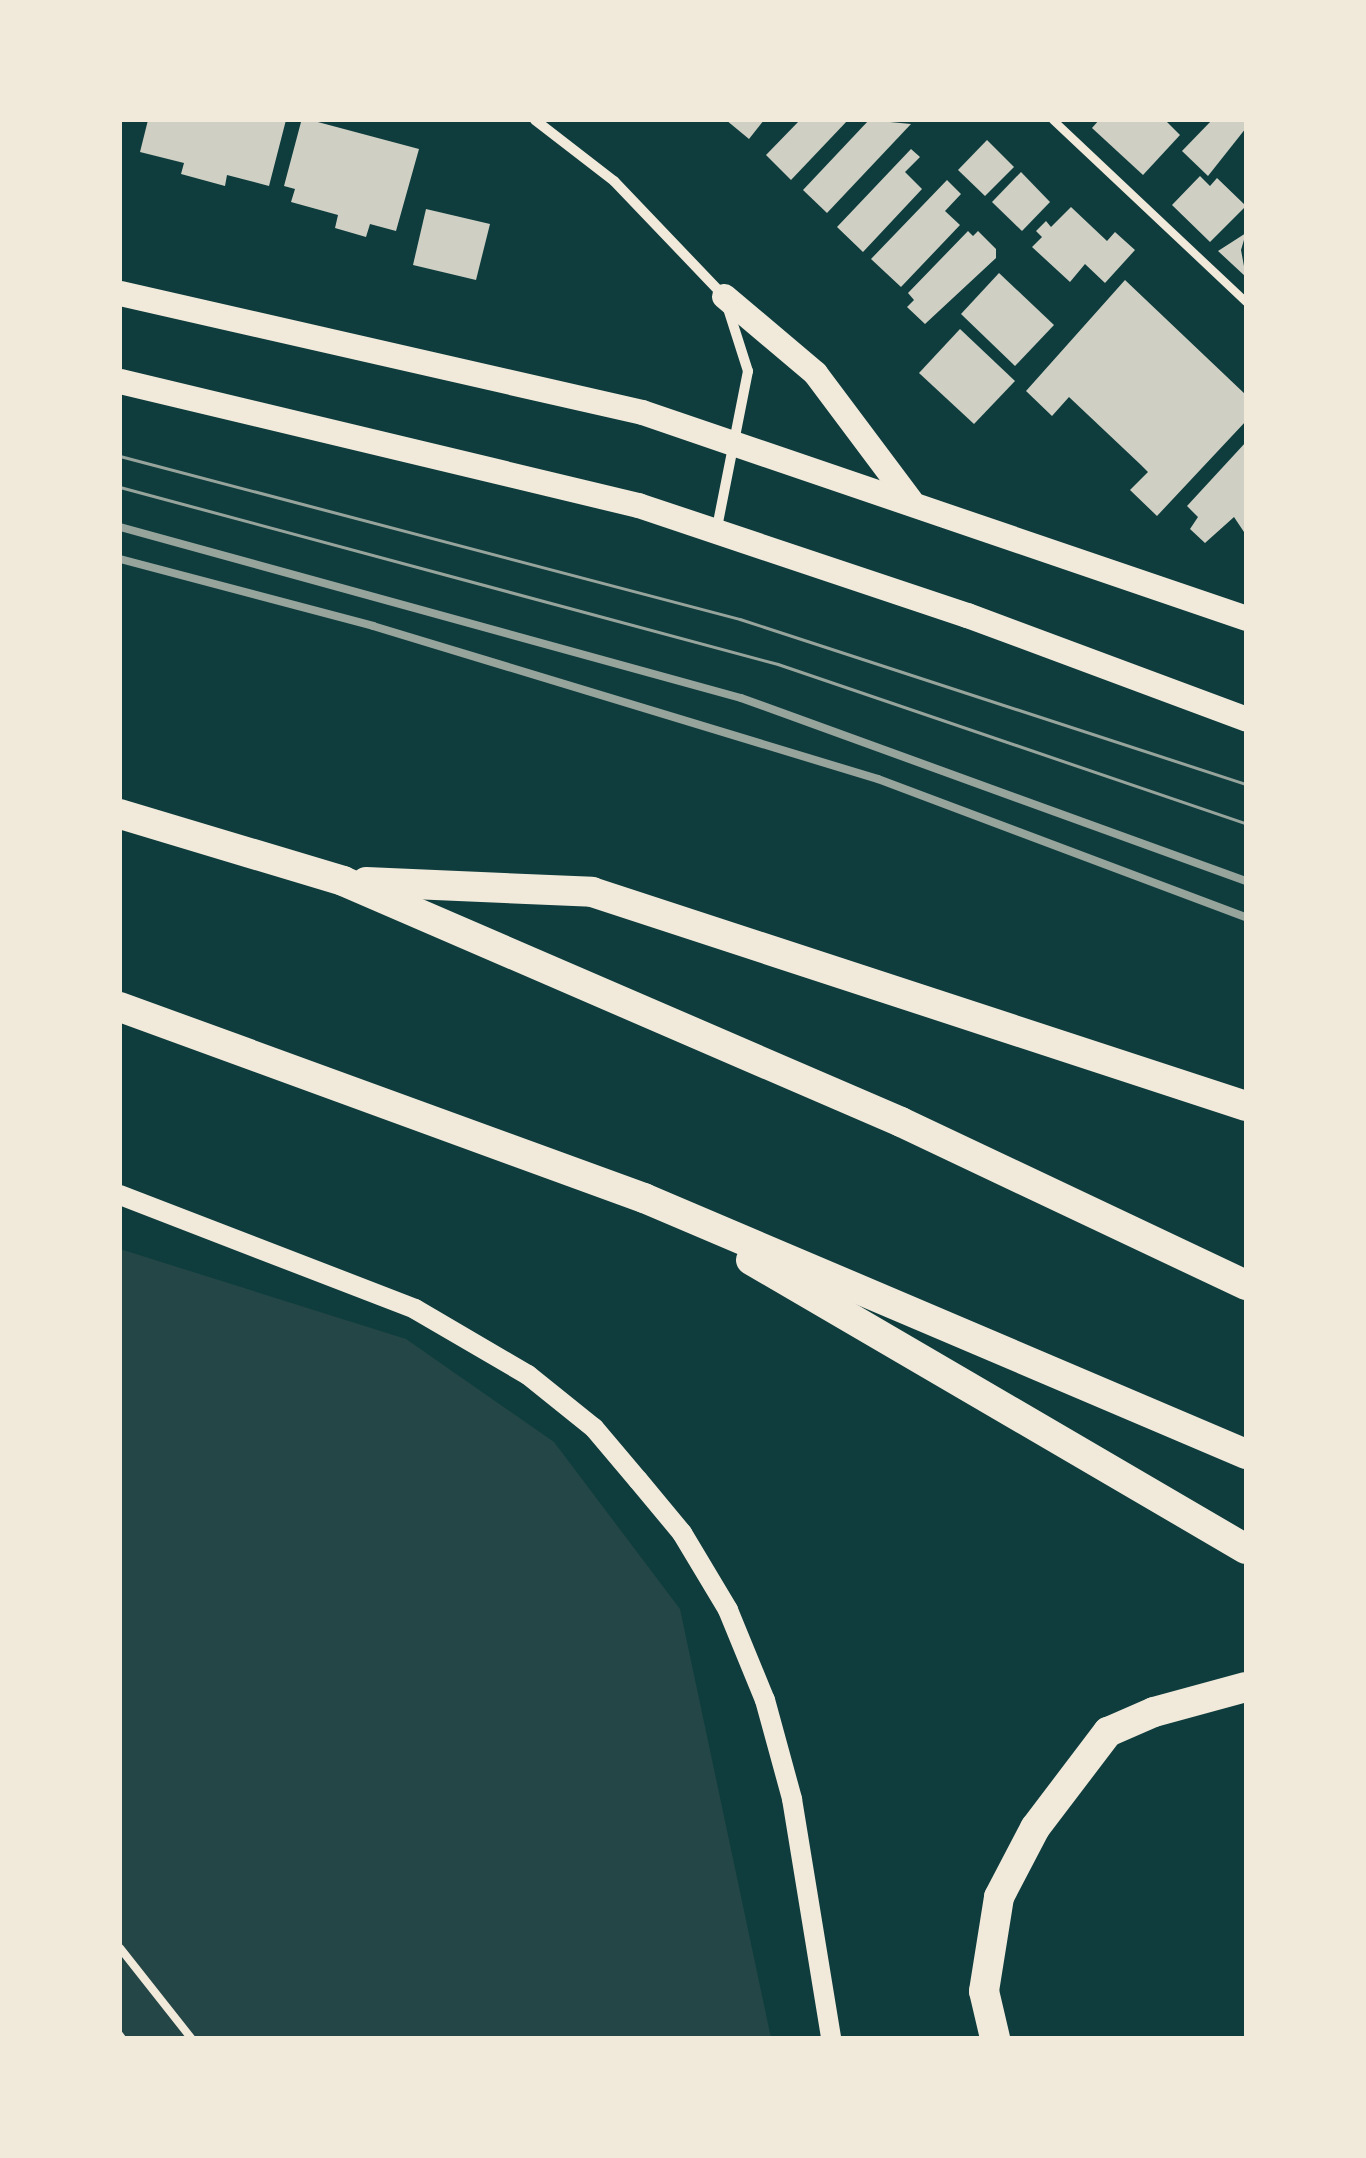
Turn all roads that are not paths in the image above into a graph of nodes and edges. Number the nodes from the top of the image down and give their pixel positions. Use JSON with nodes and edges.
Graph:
{"nodes":[{"id":1,"x":534,"y":120,"type":"edge"},
{"id":2,"x":1053,"y":120,"type":"edge"},
{"id":3,"x":120,"y":293,"type":"edge"},
{"id":4,"x":724,"y":296,"type":"junction"},
{"id":5,"x":1246,"y":302,"type":"edge"},
{"id":6,"x":120,"y":381,"type":"edge"},
{"id":7,"x":736,"y":446,"type":"junction"},
{"id":8,"x":910,"y":500,"type":"junction"},
{"id":9,"x":716,"y":532,"type":"junction"},
{"id":10,"x":1246,"y":618,"type":"edge"},
{"id":11,"x":1246,"y":719,"type":"edge"},
{"id":12,"x":120,"y":814,"type":"edge"},
{"id":13,"x":343,"y":881,"type":"junction"},
{"id":14,"x":120,"y":1007,"type":"edge"},
{"id":15,"x":1246,"y":1106,"type":"edge"},
{"id":16,"x":120,"y":1194,"type":"edge"},
{"id":17,"x":644,"y":1198,"type":"junction"},
{"id":18,"x":1246,"y":1285,"type":"edge"},
{"id":19,"x":1246,"y":1454,"type":"edge"},
{"id":20,"x":1246,"y":1549,"type":"edge"},
{"id":21,"x":1246,"y":1687,"type":"edge"},
{"id":22,"x":120,"y":1948,"type":"edge"},
{"id":23,"x":190,"y":2038,"type":"edge"},
{"id":24,"x":831,"y":2038,"type":"edge"},
{"id":25,"x":995,"y":2038,"type":"edge"}],
"edges":[{"from":1,"to":4,"type":"street"},
{"from":2,"to":5,"type":"lane"},
{"from":3,"to":7,"type":"main road"},
{"from":4,"to":7,"type":"street"},
{"from":4,"to":8,"type":"main road"},
{"from":6,"to":9,"type":"main road"},
{"from":7,"to":8,"type":"main road"},
{"from":7,"to":9,"type":"street"},
{"from":8,"to":10,"type":"main road"},
{"from":9,"to":11,"type":"main road"},
{"from":12,"to":13,"type":"highway"},
{"from":13,"to":15,"type":"highway"},
{"from":13,"to":18,"type":"highway"},
{"from":14,"to":17,"type":"highway"},
{"from":16,"to":24,"type":"main road"},
{"from":17,"to":19,"type":"highway"},
{"from":17,"to":20,"type":"highway"},
{"from":21,"to":25,"type":"highway"},
{"from":22,"to":23,"type":"lane"}]}
